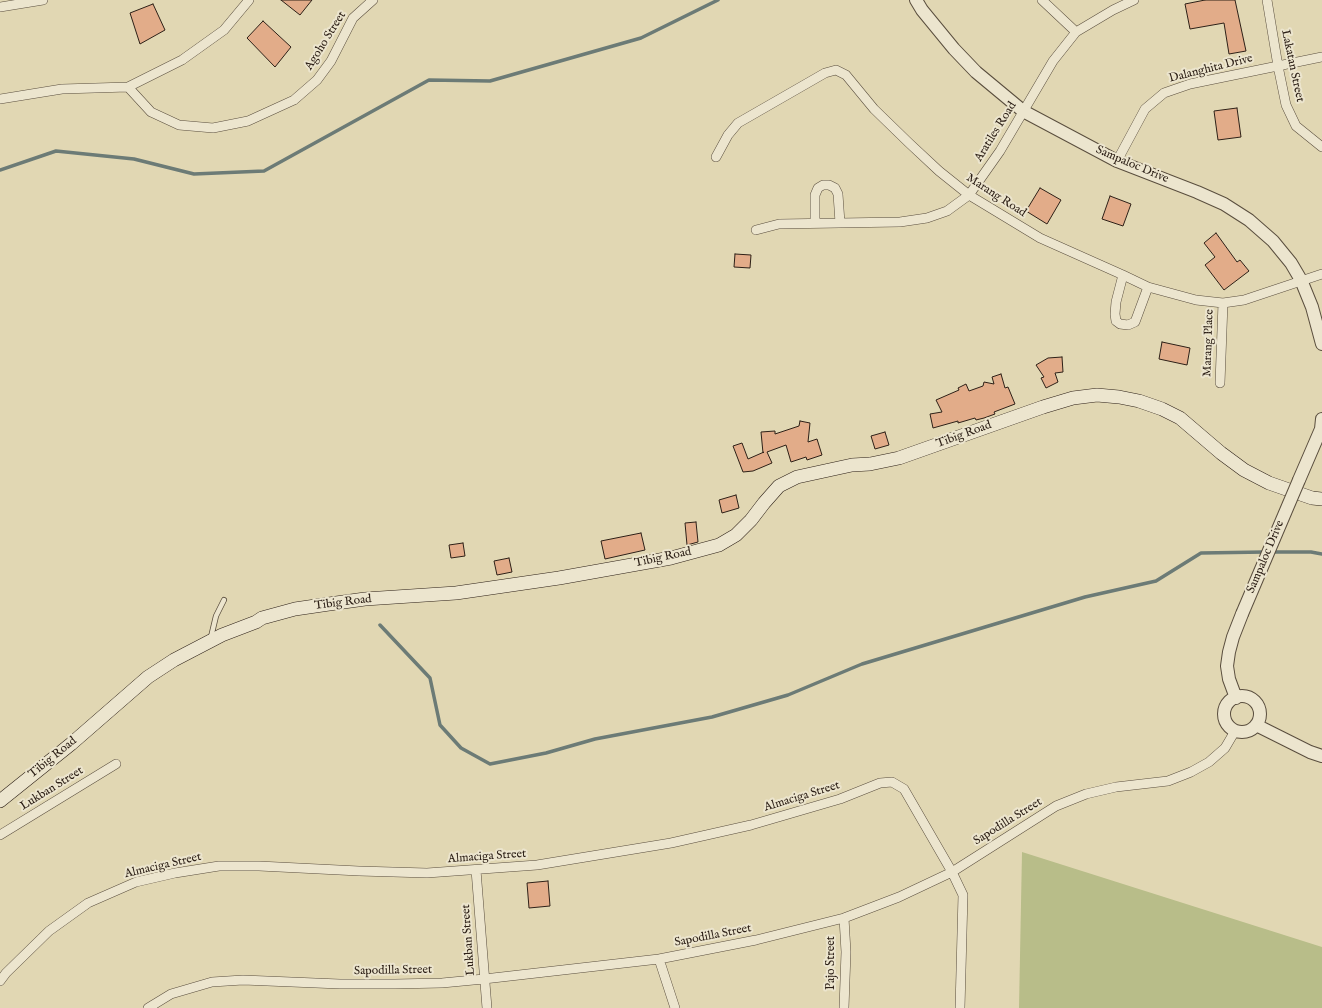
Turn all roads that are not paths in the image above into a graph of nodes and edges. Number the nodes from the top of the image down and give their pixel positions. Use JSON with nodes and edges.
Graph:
{"nodes":[{"id":1,"x":43,"y":0,"type":"edge"},
{"id":2,"x":249,"y":0,"type":"edge"},
{"id":3,"x":373,"y":0,"type":"edge"},
{"id":4,"x":916,"y":0,"type":"edge"},
{"id":5,"x":1042,"y":0,"type":"edge"},
{"id":6,"x":1134,"y":0,"type":"edge"},
{"id":7,"x":1267,"y":0,"type":"edge"},
{"id":8,"x":0,"y":7,"type":"edge"},
{"id":9,"x":1076,"y":32,"type":"junction"},
{"id":10,"x":1322,"y":57,"type":"edge"},
{"id":11,"x":1278,"y":66,"type":"junction"},
{"id":12,"x":128,"y":87,"type":"junction"},
{"id":13,"x":0,"y":99,"type":"edge"},
{"id":14,"x":1023,"y":111,"type":"junction"},
{"id":15,"x":1322,"y":147,"type":"edge"},
{"id":16,"x":716,"y":157,"type":"dead end"},
{"id":17,"x":1117,"y":161,"type":"junction"},
{"id":18,"x":969,"y":195,"type":"junction"},
{"id":19,"x":815,"y":222,"type":"junction"},
{"id":20,"x":840,"y":222,"type":"junction"},
{"id":21,"x":756,"y":230,"type":"dead end"},
{"id":22,"x":1322,"y":274,"type":"edge"},
{"id":23,"x":1123,"y":275,"type":"junction"},
{"id":24,"x":1301,"y":280,"type":"junction"},
{"id":25,"x":1148,"y":287,"type":"junction"},
{"id":26,"x":1222,"y":303,"type":"junction"},
{"id":27,"x":1322,"y":344,"type":"edge"},
{"id":28,"x":1220,"y":383,"type":"dead end"},
{"id":29,"x":1322,"y":419,"type":"edge"},
{"id":30,"x":1322,"y":500,"type":"edge"},
{"id":31,"x":224,"y":600,"type":"dead end"},
{"id":32,"x":211,"y":641,"type":"junction"},
{"id":33,"x":1236,"y":698,"type":"junction"},
{"id":34,"x":1256,"y":725,"type":"junction"},
{"id":35,"x":1235,"y":730,"type":"junction"},
{"id":36,"x":1322,"y":756,"type":"edge"},
{"id":37,"x":116,"y":764,"type":"dead end"},
{"id":38,"x":0,"y":801,"type":"edge"},
{"id":39,"x":0,"y":835,"type":"edge"},
{"id":40,"x":476,"y":870,"type":"junction"},
{"id":41,"x":952,"y":872,"type":"junction"},
{"id":42,"x":844,"y":918,"type":"junction"},
{"id":43,"x":659,"y":959,"type":"junction"},
{"id":44,"x":484,"y":979,"type":"junction"},
{"id":45,"x":0,"y":981,"type":"edge"},
{"id":46,"x":148,"y":1008,"type":"edge"},
{"id":47,"x":487,"y":1008,"type":"edge"},
{"id":48,"x":675,"y":1008,"type":"edge"},
{"id":49,"x":844,"y":1008,"type":"edge"},
{"id":50,"x":960,"y":1008,"type":"edge"}],
"edges":[{"from":1,"to":8,"type":"street"},
{"from":2,"to":12,"type":"street"},
{"from":3,"to":12,"type":"street","name":"Agoho Street"},
{"from":4,"to":14,"type":"street","name":"Sampaloc Drive"},
{"from":5,"to":9,"type":"street"},
{"from":6,"to":9,"type":"street","name":"Aratiles Road"},
{"from":7,"to":11,"type":"street","name":"Lakatan Street"},
{"from":9,"to":14,"type":"street","name":"Aratiles Road"},
{"from":10,"to":11,"type":"street","name":"Dalanghita Drive"},
{"from":11,"to":15,"type":"street","name":"Lakatan Street"},
{"from":11,"to":17,"type":"street","name":"Dalanghita Drive"},
{"from":12,"to":13,"type":"street"},
{"from":14,"to":17,"type":"street","name":"Sampaloc Drive"},
{"from":14,"to":18,"type":"street","name":"Aratiles Road"},
{"from":16,"to":18,"type":"street","name":"Marang Road"},
{"from":17,"to":24,"type":"street","name":"Sampaloc Drive"},
{"from":18,"to":20,"type":"street","name":"Aratiles Road"},
{"from":18,"to":23,"type":"street","name":"Marang Road"},
{"from":19,"to":20,"type":"street","name":"Aratiles Road"},
{"from":19,"to":20,"type":"street"},
{"from":19,"to":21,"type":"street","name":"Aratiles Road"},
{"from":22,"to":24,"type":"street","name":"Marang Road"},
{"from":23,"to":25,"type":"street","name":"Marang Road"},
{"from":23,"to":25,"type":"street"},
{"from":24,"to":26,"type":"street","name":"Marang Road"},
{"from":24,"to":27,"type":"street","name":"Sampaloc Drive"},
{"from":25,"to":26,"type":"street","name":"Marang Road"},
{"from":26,"to":28,"type":"street","name":"Marang Place"},
{"from":29,"to":33,"type":"street","name":"Sampaloc Drive","bridge":true},
{"from":30,"to":32,"type":"main road","name":"Tibig Road"},
{"from":31,"to":32,"type":"lane"},
{"from":32,"to":38,"type":"main road","name":"Tibig Road"},
{"from":33,"to":34,"type":"street"},
{"from":33,"to":35,"type":"street"},
{"from":34,"to":35,"type":"street"},
{"from":34,"to":36,"type":"street"},
{"from":35,"to":41,"type":"street","name":"Sapodilla Street"},
{"from":37,"to":39,"type":"street","name":"Lukban Street"},
{"from":40,"to":41,"type":"street","name":"Almaciga Street"},
{"from":40,"to":44,"type":"street","name":"Lukban Street"},
{"from":40,"to":45,"type":"street","name":"Almaciga Street"},
{"from":41,"to":42,"type":"street","name":"Sapodilla Street"},
{"from":41,"to":50,"type":"street","name":"Almaciga Street"},
{"from":42,"to":43,"type":"street","name":"Sapodilla Street"},
{"from":42,"to":49,"type":"street","name":"Pajo Street"},
{"from":43,"to":44,"type":"street","name":"Sapodilla Street"},
{"from":43,"to":48,"type":"street"},
{"from":44,"to":46,"type":"street","name":"Sapodilla Street"},
{"from":44,"to":47,"type":"street","name":"Lukban Street"}]}
